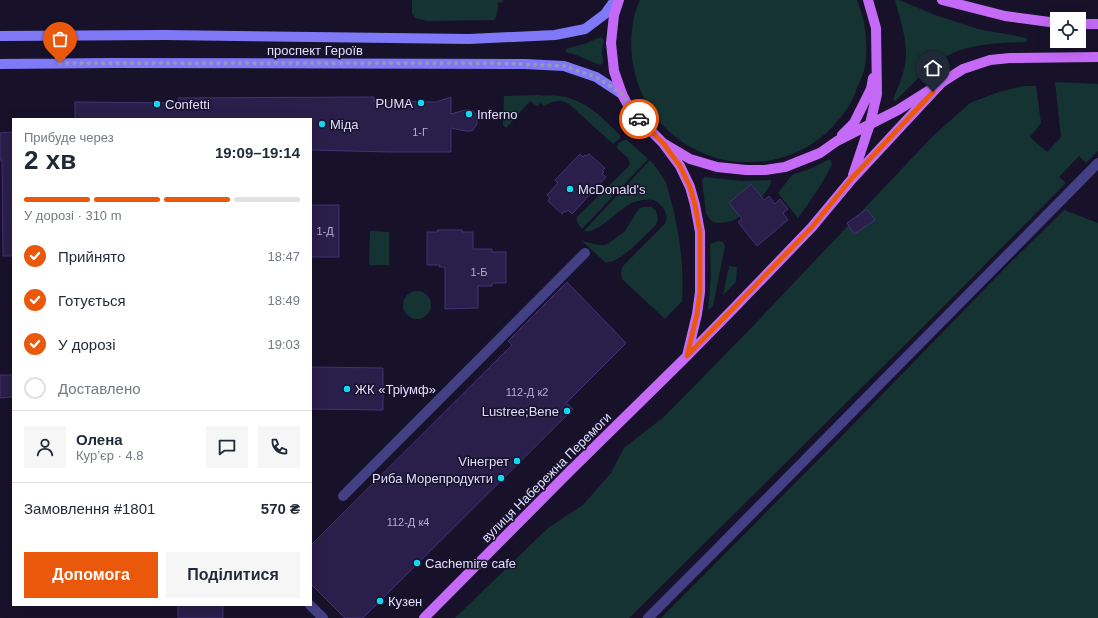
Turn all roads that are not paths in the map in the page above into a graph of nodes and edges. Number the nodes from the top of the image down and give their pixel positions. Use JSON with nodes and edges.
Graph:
{"nodes":[{"id":1,"x":615,"y":0,"type":"edge"},
{"id":2,"x":619,"y":0,"type":"edge"},
{"id":3,"x":868,"y":0,"type":"edge"},
{"id":4,"x":942,"y":0,"type":"edge"},
{"id":5,"x":1050,"y":22,"type":"edge"},
{"id":6,"x":1086,"y":24,"type":"edge"},
{"id":7,"x":1098,"y":24,"type":"edge"},
{"id":8,"x":60,"y":35,"type":"junction"},
{"id":9,"x":0,"y":36,"type":"edge"},
{"id":10,"x":1098,"y":57,"type":"edge"},
{"id":11,"x":877,"y":58,"type":"junction"},
{"id":12,"x":60,"y":63,"type":"junction"},
{"id":13,"x":0,"y":64,"type":"edge"},
{"id":14,"x":943,"y":81,"type":"junction"},
{"id":15,"x":622,"y":94,"type":"junction"},
{"id":16,"x":870,"y":124,"type":"junction"},
{"id":17,"x":837,"y":141,"type":"junction"},
{"id":18,"x":663,"y":143,"type":"junction"},
{"id":19,"x":1098,"y":163,"type":"edge"},
{"id":20,"x":852,"y":178,"type":"junction"},
{"id":21,"x":585,"y":253,"type":"dead end"},
{"id":22,"x":687,"y":356,"type":"junction"},
{"id":23,"x":343,"y":496,"type":"dead end"},
{"id":24,"x":311,"y":606,"type":"edge"},
{"id":25,"x":323,"y":618,"type":"edge"},
{"id":26,"x":424,"y":618,"type":"edge"},
{"id":27,"x":648,"y":618,"type":"edge"}],
"edges":[{"from":1,"to":8,"type":"main road","name":"проспект Героїв"},
{"from":2,"to":15,"type":"main road","name":"вулиця Набережна Перемоги"},
{"from":3,"to":11,"type":"main road","name":"вулиця Набережна Перемоги"},
{"from":4,"to":5,"type":"main road"},
{"from":6,"to":7,"type":"main road"},
{"from":8,"to":9,"type":"main road","name":"проспект Героїв"},
{"from":8,"to":12,"type":"main road"},
{"from":10,"to":14,"type":"main road","name":"вулиця Набережна Перемоги"},
{"from":11,"to":16,"type":"main road","name":"вулиця Набережна Перемоги"},
{"from":11,"to":17,"type":"main road","name":"вулиця Набережна Перемоги"},
{"from":12,"to":13,"type":"main road","name":"проспект Героїв"},
{"from":12,"to":15,"type":"main road","name":"проспект Героїв"},
{"from":14,"to":16,"type":"main road","name":"вулиця Набережна Перемоги"},
{"from":14,"to":20,"type":"main road","name":"вулиця Набережна Перемоги"},
{"from":15,"to":18,"type":"main road","name":"вулиця Набережна Перемоги"},
{"from":16,"to":17,"type":"main road","name":"вулиця Набережна Перемоги"},
{"from":16,"to":20,"type":"main road","name":"вулиця Набережна Перемоги"},
{"from":17,"to":18,"type":"main road","name":"вулиця Набережна Перемоги"},
{"from":18,"to":22,"type":"main road","name":"вулиця Набережна Перемоги"},
{"from":19,"to":27,"type":"street"},
{"from":20,"to":22,"type":"main road","name":"вулиця Набережна Перемоги"},
{"from":21,"to":23,"type":"street"},
{"from":22,"to":26,"type":"main road","name":"вулиця Набережна Перемоги"},
{"from":24,"to":25,"type":"street"}]}
